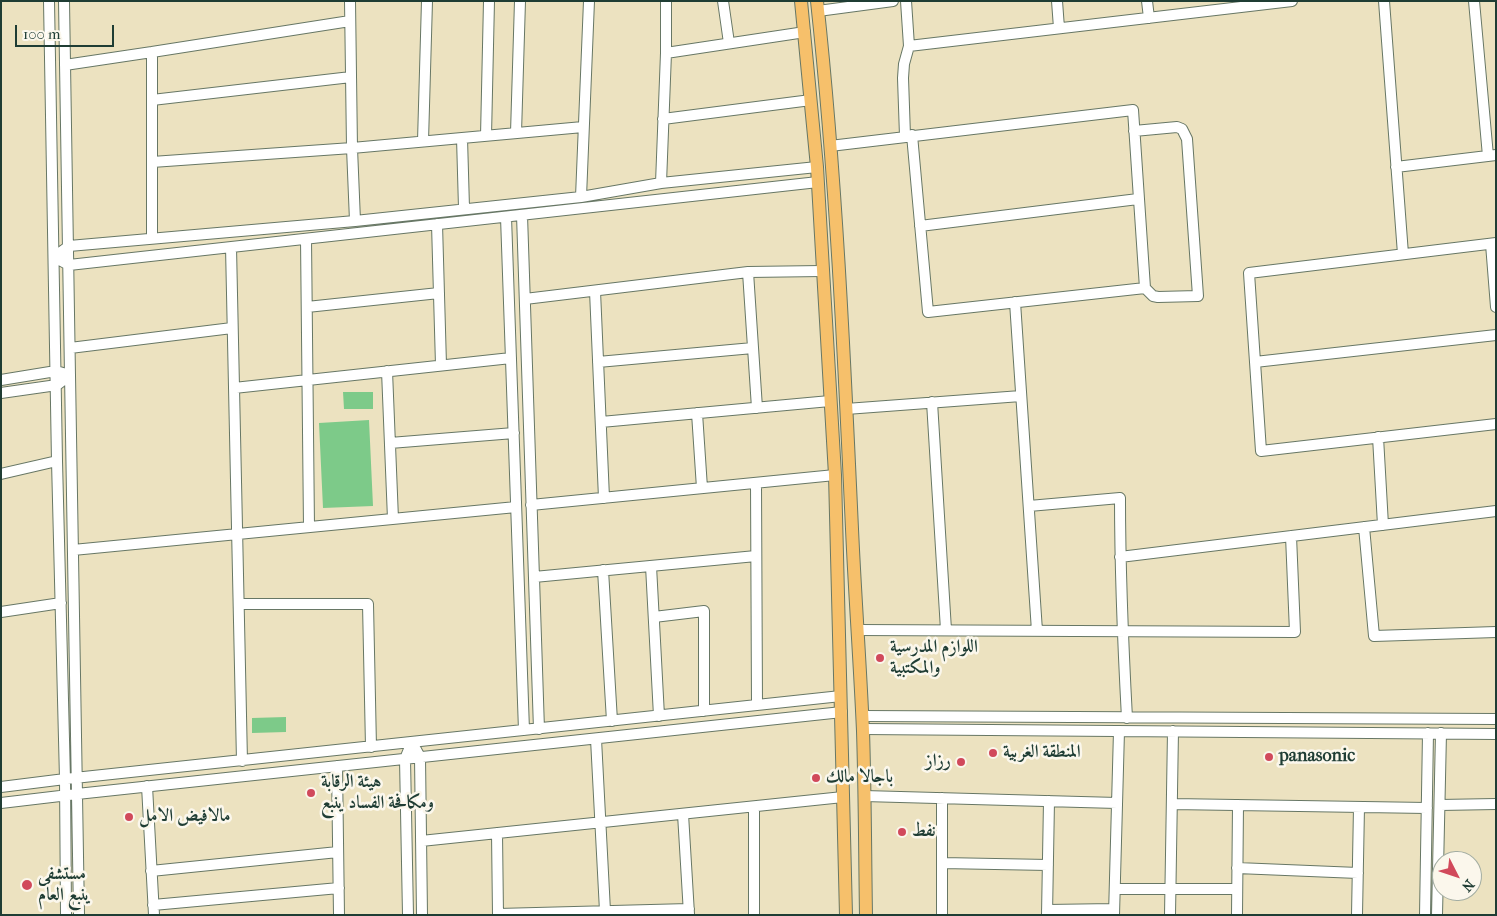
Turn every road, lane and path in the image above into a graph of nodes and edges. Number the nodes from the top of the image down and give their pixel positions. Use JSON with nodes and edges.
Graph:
{"nodes":[{"id":1,"x":49,"y":1,"type":"edge"},
{"id":2,"x":64,"y":1,"type":"edge"},
{"id":3,"x":350,"y":1,"type":"edge"},
{"id":4,"x":489,"y":1,"type":"edge"},
{"id":5,"x":520,"y":1,"type":"edge"},
{"id":6,"x":589,"y":1,"type":"edge"},
{"id":7,"x":666,"y":1,"type":"edge"},
{"id":8,"x":724,"y":1,"type":"edge"},
{"id":9,"x":801,"y":1,"type":"edge"},
{"id":10,"x":893,"y":1,"type":"edge"},
{"id":11,"x":906,"y":1,"type":"edge"},
{"id":12,"x":1057,"y":1,"type":"edge"},
{"id":13,"x":1147,"y":1,"type":"edge"},
{"id":14,"x":1292,"y":1,"type":"edge"},
{"id":15,"x":1384,"y":1,"type":"edge"},
{"id":16,"x":1474,"y":1,"type":"edge"},
{"id":17,"x":429,"y":2,"type":"edge"},
{"id":18,"x":817,"y":6,"type":"edge"},
{"id":19,"x":1149,"y":18,"type":"junction"},
{"id":20,"x":350,"y":21,"type":"junction"},
{"id":21,"x":1059,"y":28,"type":"junction"},
{"id":22,"x":805,"y":32,"type":"junction"},
{"id":23,"x":730,"y":43,"type":"junction"},
{"id":24,"x":909,"y":46,"type":"junction"},
{"id":25,"x":152,"y":52,"type":"junction"},
{"id":26,"x":666,"y":53,"type":"junction"},
{"id":27,"x":65,"y":64,"type":"junction"},
{"id":28,"x":351,"y":77,"type":"junction"},
{"id":29,"x":152,"y":100,"type":"junction"},
{"id":30,"x":811,"y":100,"type":"junction"},
{"id":31,"x":663,"y":119,"type":"junction"},
{"id":32,"x":583,"y":127,"type":"junction"},
{"id":33,"x":1134,"y":131,"type":"junction"},
{"id":34,"x":516,"y":133,"type":"junction"},
{"id":35,"x":486,"y":136,"type":"junction"},
{"id":36,"x":909,"y":136,"type":"junction"},
{"id":37,"x":462,"y":138,"type":"junction"},
{"id":38,"x":423,"y":141,"type":"junction"},
{"id":39,"x":830,"y":146,"type":"junction"},
{"id":40,"x":352,"y":148,"type":"junction"},
{"id":41,"x":1492,"y":155,"type":"edge"},
{"id":42,"x":152,"y":162,"type":"junction"},
{"id":43,"x":817,"y":166,"type":"junction"},
{"id":44,"x":1396,"y":167,"type":"junction"},
{"id":45,"x":818,"y":182,"type":"junction"},
{"id":46,"x":661,"y":183,"type":"junction"},
{"id":47,"x":581,"y":196,"type":"junction"},
{"id":48,"x":1138,"y":199,"type":"junction"},
{"id":49,"x":464,"y":208,"type":"junction"},
{"id":50,"x":522,"y":215,"type":"junction"},
{"id":51,"x":506,"y":217,"type":"junction"},
{"id":52,"x":354,"y":221,"type":"junction"},
{"id":53,"x":437,"y":224,"type":"junction"},
{"id":54,"x":920,"y":226,"type":"junction"},
{"id":55,"x":152,"y":238,"type":"junction"},
{"id":56,"x":306,"y":239,"type":"junction"},
{"id":57,"x":1494,"y":243,"type":"edge"},
{"id":58,"x":69,"y":246,"type":"junction"},
{"id":59,"x":231,"y":247,"type":"junction"},
{"id":60,"x":1403,"y":254,"type":"junction"},
{"id":61,"x":54,"y":257,"type":"junction"},
{"id":62,"x":69,"y":265,"type":"junction"},
{"id":63,"x":822,"y":271,"type":"junction"},
{"id":64,"x":748,"y":272,"type":"junction"},
{"id":65,"x":1144,"y":288,"type":"junction"},
{"id":66,"x":595,"y":291,"type":"junction"},
{"id":67,"x":439,"y":293,"type":"junction"},
{"id":68,"x":525,"y":299,"type":"junction"},
{"id":69,"x":1014,"y":302,"type":"junction"},
{"id":70,"x":307,"y":307,"type":"junction"},
{"id":71,"x":1496,"y":307,"type":"edge"},
{"id":72,"x":232,"y":328,"type":"junction"},
{"id":73,"x":1496,"y":335,"type":"edge"},
{"id":74,"x":70,"y":348,"type":"junction"},
{"id":75,"x":753,"y":348,"type":"junction"},
{"id":76,"x":511,"y":358,"type":"junction"},
{"id":77,"x":598,"y":362,"type":"junction"},
{"id":78,"x":1255,"y":362,"type":"junction"},
{"id":79,"x":441,"y":365,"type":"junction"},
{"id":80,"x":387,"y":371,"type":"junction"},
{"id":81,"x":56,"y":372,"type":"junction"},
{"id":82,"x":70,"y":375,"type":"junction"},
{"id":83,"x":1,"y":380,"type":"edge"},
{"id":84,"x":308,"y":380,"type":"junction"},
{"id":85,"x":56,"y":385,"type":"junction"},
{"id":86,"x":234,"y":388,"type":"junction"},
{"id":87,"x":1,"y":393,"type":"edge"},
{"id":88,"x":512,"y":393,"type":"junction"},
{"id":89,"x":528,"y":393,"type":"junction"},
{"id":90,"x":1021,"y":396,"type":"junction"},
{"id":91,"x":830,"y":401,"type":"junction"},
{"id":92,"x":932,"y":402,"type":"junction"},
{"id":93,"x":757,"y":408,"type":"junction"},
{"id":94,"x":846,"y":409,"type":"junction"},
{"id":95,"x":697,"y":413,"type":"junction"},
{"id":96,"x":600,"y":422,"type":"junction"},
{"id":97,"x":1496,"y":424,"type":"edge"},
{"id":98,"x":514,"y":433,"type":"junction"},
{"id":99,"x":1378,"y":437,"type":"junction"},
{"id":100,"x":390,"y":443,"type":"junction"},
{"id":101,"x":57,"y":462,"type":"junction"},
{"id":102,"x":1,"y":474,"type":"edge"},
{"id":103,"x":835,"y":475,"type":"junction"},
{"id":104,"x":756,"y":483,"type":"junction"},
{"id":105,"x":702,"y":488,"type":"junction"},
{"id":106,"x":604,"y":498,"type":"junction"},
{"id":107,"x":531,"y":505,"type":"junction"},
{"id":108,"x":1029,"y":506,"type":"junction"},
{"id":109,"x":516,"y":507,"type":"junction"},
{"id":110,"x":1496,"y":511,"type":"edge"},
{"id":111,"x":393,"y":519,"type":"junction"},
{"id":112,"x":1383,"y":525,"type":"junction"},
{"id":113,"x":309,"y":527,"type":"junction"},
{"id":114,"x":1364,"y":527,"type":"junction"},
{"id":115,"x":237,"y":534,"type":"junction"},
{"id":116,"x":1291,"y":536,"type":"junction"},
{"id":117,"x":73,"y":550,"type":"junction"},
{"id":118,"x":756,"y":556,"type":"junction"},
{"id":119,"x":1120,"y":557,"type":"junction"},
{"id":120,"x":651,"y":566,"type":"junction"},
{"id":121,"x":603,"y":570,"type":"junction"},
{"id":122,"x":534,"y":577,"type":"junction"},
{"id":123,"x":61,"y":603,"type":"junction"},
{"id":124,"x":239,"y":604,"type":"junction"},
{"id":125,"x":1,"y":612,"type":"edge"},
{"id":126,"x":654,"y":617,"type":"junction"},
{"id":127,"x":856,"y":630,"type":"junction"},
{"id":128,"x":946,"y":630,"type":"junction"},
{"id":129,"x":1037,"y":631,"type":"junction"},
{"id":130,"x":1122,"y":632,"type":"junction"},
{"id":131,"x":1496,"y":632,"type":"edge"},
{"id":132,"x":841,"y":696,"type":"junction"},
{"id":133,"x":756,"y":705,"type":"junction"},
{"id":134,"x":704,"y":711,"type":"junction"},
{"id":135,"x":842,"y":712,"type":"junction"},
{"id":136,"x":659,"y":716,"type":"junction"},
{"id":137,"x":1127,"y":718,"type":"junction"},
{"id":138,"x":1496,"y":719,"type":"edge"},
{"id":139,"x":612,"y":721,"type":"junction"},
{"id":140,"x":862,"y":723,"type":"junction"},
{"id":141,"x":539,"y":729,"type":"junction"},
{"id":142,"x":524,"y":730,"type":"junction"},
{"id":143,"x":1119,"y":731,"type":"junction"},
{"id":144,"x":1173,"y":731,"type":"junction"},
{"id":145,"x":1428,"y":734,"type":"junction"},
{"id":146,"x":1441,"y":734,"type":"junction"},
{"id":147,"x":1496,"y":734,"type":"edge"},
{"id":148,"x":596,"y":739,"type":"junction"},
{"id":149,"x":412,"y":742,"type":"junction"},
{"id":150,"x":371,"y":747,"type":"junction"},
{"id":151,"x":420,"y":757,"type":"junction"},
{"id":152,"x":404,"y":759,"type":"junction"},
{"id":153,"x":242,"y":761,"type":"junction"},
{"id":154,"x":337,"y":766,"type":"junction"},
{"id":155,"x":77,"y":778,"type":"junction"},
{"id":156,"x":65,"y":780,"type":"junction"},
{"id":157,"x":147,"y":786,"type":"junction"},
{"id":158,"x":1,"y":787,"type":"edge"},
{"id":159,"x":78,"y":794,"type":"junction"},
{"id":160,"x":65,"y":795,"type":"junction"},
{"id":161,"x":864,"y":796,"type":"junction"},
{"id":162,"x":843,"y":797,"type":"junction"},
{"id":163,"x":942,"y":798,"type":"junction"},
{"id":164,"x":1049,"y":801,"type":"junction"},
{"id":165,"x":1,"y":803,"type":"edge"},
{"id":166,"x":1117,"y":803,"type":"junction"},
{"id":167,"x":1172,"y":804,"type":"junction"},
{"id":168,"x":1496,"y":804,"type":"edge"},
{"id":169,"x":1238,"y":805,"type":"junction"},
{"id":170,"x":1440,"y":805,"type":"junction"},
{"id":171,"x":754,"y":807,"type":"junction"},
{"id":172,"x":1359,"y":807,"type":"junction"},
{"id":173,"x":1427,"y":808,"type":"junction"},
{"id":174,"x":683,"y":814,"type":"junction"},
{"id":175,"x":601,"y":823,"type":"junction"},
{"id":176,"x":497,"y":833,"type":"junction"},
{"id":177,"x":421,"y":841,"type":"junction"},
{"id":178,"x":338,"y":852,"type":"junction"},
{"id":179,"x":942,"y":863,"type":"junction"},
{"id":180,"x":1048,"y":865,"type":"junction"},
{"id":181,"x":1237,"y":868,"type":"junction"},
{"id":182,"x":151,"y":871,"type":"junction"},
{"id":183,"x":1358,"y":873,"type":"junction"},
{"id":184,"x":339,"y":888,"type":"junction"},
{"id":185,"x":1170,"y":888,"type":"junction"},
{"id":186,"x":1115,"y":889,"type":"junction"},
{"id":187,"x":1237,"y":889,"type":"junction"},
{"id":188,"x":153,"y":910,"type":"edge"},
{"id":189,"x":604,"y":911,"type":"junction"},
{"id":190,"x":689,"y":912,"type":"edge"},
{"id":191,"x":1047,"y":912,"type":"edge"},
{"id":192,"x":1114,"y":912,"type":"edge"},
{"id":193,"x":66,"y":915,"type":"edge"},
{"id":194,"x":79,"y":915,"type":"edge"},
{"id":195,"x":339,"y":915,"type":"edge"},
{"id":196,"x":408,"y":915,"type":"edge"},
{"id":197,"x":422,"y":915,"type":"edge"},
{"id":198,"x":498,"y":915,"type":"edge"},
{"id":199,"x":754,"y":915,"type":"edge"},
{"id":200,"x":846,"y":915,"type":"edge"},
{"id":201,"x":866,"y":915,"type":"edge"},
{"id":202,"x":942,"y":915,"type":"edge"},
{"id":203,"x":1170,"y":915,"type":"edge"},
{"id":204,"x":1237,"y":915,"type":"edge"},
{"id":205,"x":1357,"y":915,"type":"edge"},
{"id":206,"x":1425,"y":915,"type":"edge"},
{"id":207,"x":1437,"y":915,"type":"edge"}],
"edges":[{"from":1,"to":61,"type":"street"},
{"from":2,"to":27,"type":"street"},
{"from":3,"to":20,"type":"street"},
{"from":4,"to":35,"type":"street"},
{"from":5,"to":34,"type":"street"},
{"from":6,"to":32,"type":"street"},
{"from":7,"to":26,"type":"street"},
{"from":8,"to":23,"type":"street"},
{"from":9,"to":22,"type":"main road"},
{"from":10,"to":18,"type":"street"},
{"from":11,"to":24,"type":"street"},
{"from":12,"to":21,"type":"street"},
{"from":13,"to":19,"type":"street"},
{"from":14,"to":19,"type":"street"},
{"from":15,"to":44,"type":"street"},
{"from":16,"to":41,"type":"street"},
{"from":17,"to":38,"type":"street"},
{"from":18,"to":39,"type":"main road"},
{"from":19,"to":21,"type":"street"},
{"from":20,"to":25,"type":"street"},
{"from":20,"to":28,"type":"street"},
{"from":21,"to":24,"type":"street"},
{"from":22,"to":23,"type":"street"},
{"from":22,"to":30,"type":"main road"},
{"from":23,"to":26,"type":"street"},
{"from":24,"to":36,"type":"street"},
{"from":25,"to":27,"type":"street"},
{"from":25,"to":29,"type":"street"},
{"from":26,"to":31,"type":"street"},
{"from":27,"to":58,"type":"street"},
{"from":28,"to":29,"type":"street"},
{"from":28,"to":40,"type":"street"},
{"from":29,"to":42,"type":"street"},
{"from":30,"to":31,"type":"street"},
{"from":30,"to":43,"type":"main road"},
{"from":31,"to":46,"type":"street"},
{"from":32,"to":34,"type":"street"},
{"from":32,"to":47,"type":"street"},
{"from":33,"to":36,"type":"street"},
{"from":33,"to":48,"type":"street"},
{"from":33,"to":65,"type":"street"},
{"from":34,"to":35,"type":"street"},
{"from":35,"to":37,"type":"street"},
{"from":36,"to":39,"type":"street"},
{"from":36,"to":54,"type":"street"},
{"from":37,"to":38,"type":"street"},
{"from":37,"to":49,"type":"street"},
{"from":38,"to":40,"type":"street"},
{"from":39,"to":94,"type":"main road"},
{"from":40,"to":42,"type":"street"},
{"from":40,"to":52,"type":"street"},
{"from":41,"to":44,"type":"street"},
{"from":42,"to":55,"type":"street"},
{"from":43,"to":45,"type":"main road"},
{"from":43,"to":46,"type":"street"},
{"from":44,"to":60,"type":"street"},
{"from":45,"to":50,"type":"street"},
{"from":45,"to":63,"type":"main road"},
{"from":46,"to":47,"type":"street"},
{"from":47,"to":49,"type":"street"},
{"from":48,"to":54,"type":"street"},
{"from":48,"to":65,"type":"street"},
{"from":49,"to":52,"type":"street"},
{"from":50,"to":51,"type":"street"},
{"from":50,"to":68,"type":"street"},
{"from":51,"to":53,"type":"street"},
{"from":51,"to":76,"type":"street"},
{"from":52,"to":55,"type":"street"},
{"from":53,"to":56,"type":"street"},
{"from":53,"to":67,"type":"street"},
{"from":54,"to":69,"type":"street"},
{"from":55,"to":58,"type":"street"},
{"from":56,"to":59,"type":"street"},
{"from":56,"to":70,"type":"street"},
{"from":57,"to":60,"type":"street"},
{"from":57,"to":71,"type":"street"},
{"from":58,"to":61,"type":"street"},
{"from":58,"to":62,"type":"street"},
{"from":59,"to":62,"type":"street"},
{"from":59,"to":72,"type":"street"},
{"from":60,"to":78,"type":"street"},
{"from":61,"to":62,"type":"street"},
{"from":61,"to":81,"type":"street"},
{"from":62,"to":74,"type":"street"},
{"from":63,"to":64,"type":"street"},
{"from":63,"to":91,"type":"main road"},
{"from":64,"to":66,"type":"street"},
{"from":64,"to":75,"type":"street"},
{"from":65,"to":69,"type":"street"},
{"from":66,"to":68,"type":"street"},
{"from":66,"to":77,"type":"street"},
{"from":67,"to":70,"type":"street"},
{"from":67,"to":79,"type":"street"},
{"from":68,"to":89,"type":"street"},
{"from":69,"to":90,"type":"street"},
{"from":70,"to":84,"type":"street"},
{"from":72,"to":74,"type":"street"},
{"from":72,"to":86,"type":"street"},
{"from":73,"to":78,"type":"street"},
{"from":74,"to":82,"type":"street"},
{"from":75,"to":77,"type":"street"},
{"from":75,"to":93,"type":"street"},
{"from":76,"to":79,"type":"street"},
{"from":76,"to":88,"type":"street"},
{"from":77,"to":96,"type":"street"},
{"from":78,"to":99,"type":"street"},
{"from":79,"to":80,"type":"street"},
{"from":80,"to":84,"type":"street"},
{"from":80,"to":100,"type":"street"},
{"from":81,"to":82,"type":"street"},
{"from":81,"to":83,"type":"street"},
{"from":81,"to":85,"type":"street"},
{"from":82,"to":85,"type":"street"},
{"from":82,"to":117,"type":"street"},
{"from":84,"to":86,"type":"street"},
{"from":84,"to":113,"type":"street"},
{"from":85,"to":87,"type":"street"},
{"from":85,"to":101,"type":"street"},
{"from":86,"to":115,"type":"street"},
{"from":88,"to":89,"type":"street"},
{"from":88,"to":98,"type":"street"},
{"from":89,"to":107,"type":"street"},
{"from":90,"to":92,"type":"street"},
{"from":90,"to":108,"type":"street"},
{"from":91,"to":93,"type":"street"},
{"from":91,"to":103,"type":"main road"},
{"from":92,"to":94,"type":"street"},
{"from":92,"to":128,"type":"street"},
{"from":93,"to":95,"type":"street"},
{"from":94,"to":127,"type":"main road"},
{"from":95,"to":96,"type":"street"},
{"from":95,"to":105,"type":"street"},
{"from":96,"to":106,"type":"street"},
{"from":97,"to":99,"type":"street"},
{"from":98,"to":100,"type":"street"},
{"from":98,"to":109,"type":"street"},
{"from":99,"to":112,"type":"street"},
{"from":100,"to":111,"type":"street"},
{"from":101,"to":102,"type":"street"},
{"from":101,"to":123,"type":"street"},
{"from":103,"to":104,"type":"street"},
{"from":103,"to":132,"type":"main road"},
{"from":104,"to":105,"type":"street"},
{"from":104,"to":118,"type":"street"},
{"from":105,"to":106,"type":"street"},
{"from":106,"to":107,"type":"street"},
{"from":107,"to":122,"type":"street"},
{"from":108,"to":119,"type":"street"},
{"from":108,"to":129,"type":"street"},
{"from":109,"to":111,"type":"street"},
{"from":109,"to":142,"type":"street"},
{"from":110,"to":112,"type":"street"},
{"from":111,"to":113,"type":"street"},
{"from":112,"to":114,"type":"street"},
{"from":113,"to":115,"type":"street"},
{"from":114,"to":116,"type":"street"},
{"from":114,"to":131,"type":"street"},
{"from":115,"to":117,"type":"street"},
{"from":115,"to":124,"type":"street"},
{"from":116,"to":119,"type":"street"},
{"from":116,"to":130,"type":"street"},
{"from":117,"to":155,"type":"street"},
{"from":118,"to":120,"type":"street"},
{"from":118,"to":133,"type":"street"},
{"from":119,"to":130,"type":"street"},
{"from":120,"to":121,"type":"street"},
{"from":120,"to":126,"type":"street"},
{"from":121,"to":122,"type":"street"},
{"from":121,"to":139,"type":"street"},
{"from":122,"to":141,"type":"street"},
{"from":123,"to":125,"type":"street"},
{"from":123,"to":156,"type":"street"},
{"from":124,"to":150,"type":"street"},
{"from":124,"to":153,"type":"street"},
{"from":126,"to":134,"type":"street"},
{"from":126,"to":136,"type":"street"},
{"from":127,"to":128,"type":"street"},
{"from":127,"to":140,"type":"main road"},
{"from":128,"to":129,"type":"street"},
{"from":129,"to":130,"type":"street"},
{"from":130,"to":137,"type":"street"},
{"from":132,"to":133,"type":"street"},
{"from":132,"to":135,"type":"main road"},
{"from":133,"to":134,"type":"street"},
{"from":134,"to":136,"type":"street"},
{"from":135,"to":148,"type":"street"},
{"from":135,"to":162,"type":"main road"},
{"from":136,"to":139,"type":"street"},
{"from":137,"to":138,"type":"street"},
{"from":137,"to":140,"type":"street"},
{"from":139,"to":141,"type":"street"},
{"from":140,"to":143,"type":"street"},
{"from":140,"to":161,"type":"main road"},
{"from":141,"to":142,"type":"street"},
{"from":142,"to":149,"type":"street"},
{"from":143,"to":144,"type":"street"},
{"from":143,"to":166,"type":"street"},
{"from":144,"to":145,"type":"street"},
{"from":144,"to":167,"type":"street"},
{"from":145,"to":146,"type":"street"},
{"from":145,"to":173,"type":"street"},
{"from":146,"to":147,"type":"street"},
{"from":146,"to":170,"type":"street"},
{"from":148,"to":151,"type":"street"},
{"from":148,"to":175,"type":"street"},
{"from":149,"to":150,"type":"street"},
{"from":149,"to":151,"type":"street"},
{"from":149,"to":152,"type":"street"},
{"from":150,"to":153,"type":"street"},
{"from":151,"to":152,"type":"street"},
{"from":151,"to":177,"type":"street"},
{"from":152,"to":154,"type":"street"},
{"from":152,"to":196,"type":"street"},
{"from":153,"to":155,"type":"street"},
{"from":154,"to":157,"type":"street"},
{"from":154,"to":178,"type":"street"},
{"from":155,"to":156,"type":"street"},
{"from":155,"to":159,"type":"street"},
{"from":156,"to":158,"type":"street"},
{"from":156,"to":160,"type":"street"},
{"from":157,"to":159,"type":"street"},
{"from":157,"to":182,"type":"street"},
{"from":159,"to":160,"type":"street"},
{"from":159,"to":194,"type":"street"},
{"from":160,"to":165,"type":"street"},
{"from":160,"to":193,"type":"street"},
{"from":161,"to":163,"type":"street"},
{"from":161,"to":201,"type":"main road"},
{"from":162,"to":171,"type":"street"},
{"from":162,"to":200,"type":"main road"},
{"from":163,"to":164,"type":"street"},
{"from":163,"to":179,"type":"street"},
{"from":164,"to":166,"type":"street"},
{"from":164,"to":180,"type":"street"},
{"from":166,"to":186,"type":"street"},
{"from":167,"to":169,"type":"street"},
{"from":167,"to":185,"type":"street"},
{"from":168,"to":170,"type":"street"},
{"from":169,"to":172,"type":"street"},
{"from":169,"to":181,"type":"street"},
{"from":170,"to":207,"type":"street"},
{"from":171,"to":174,"type":"street"},
{"from":171,"to":199,"type":"street"},
{"from":172,"to":173,"type":"street"},
{"from":172,"to":183,"type":"street"},
{"from":173,"to":206,"type":"street"},
{"from":174,"to":175,"type":"street"},
{"from":174,"to":190,"type":"street"},
{"from":175,"to":176,"type":"street"},
{"from":175,"to":189,"type":"street"},
{"from":176,"to":177,"type":"street"},
{"from":176,"to":198,"type":"street"},
{"from":177,"to":197,"type":"street"},
{"from":178,"to":182,"type":"street"},
{"from":178,"to":184,"type":"street"},
{"from":179,"to":180,"type":"street"},
{"from":179,"to":202,"type":"street"},
{"from":180,"to":191,"type":"street"},
{"from":181,"to":183,"type":"street"},
{"from":181,"to":187,"type":"street"},
{"from":182,"to":188,"type":"street"},
{"from":183,"to":205,"type":"street"},
{"from":184,"to":188,"type":"street"},
{"from":184,"to":195,"type":"street"},
{"from":185,"to":186,"type":"street"},
{"from":185,"to":187,"type":"street"},
{"from":185,"to":203,"type":"street"},
{"from":186,"to":192,"type":"street"},
{"from":187,"to":204,"type":"street"},
{"from":189,"to":190,"type":"street"},
{"from":189,"to":198,"type":"street"},
{"from":191,"to":192,"type":"street"}]}
